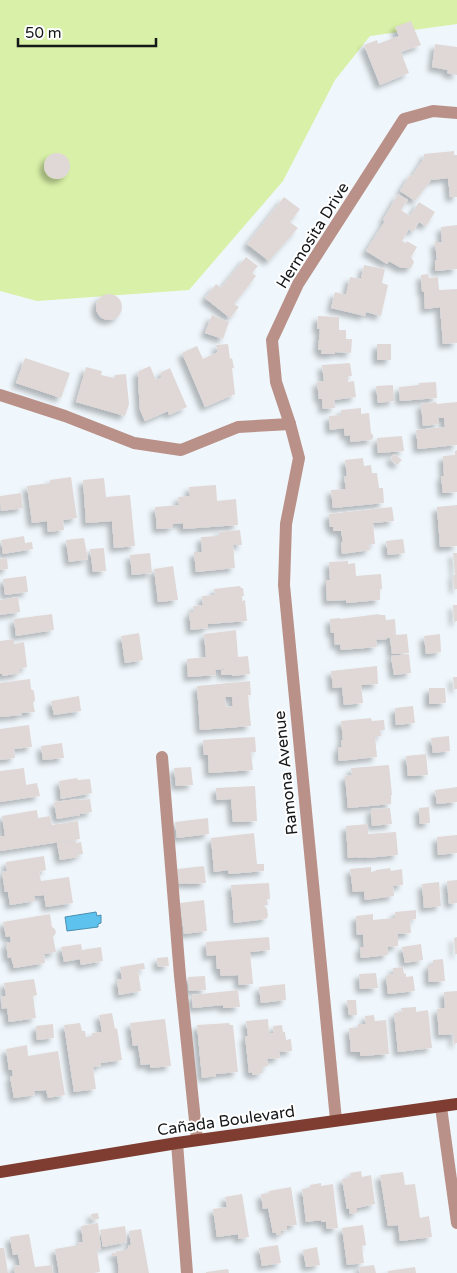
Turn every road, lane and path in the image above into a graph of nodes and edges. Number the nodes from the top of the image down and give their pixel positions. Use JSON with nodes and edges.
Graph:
{"nodes":[{"id":1,"x":457,"y":114,"type":"edge"},
{"id":2,"x":0,"y":395,"type":"edge"},
{"id":3,"x":290,"y":424,"type":"junction"},
{"id":4,"x":162,"y":757,"type":"dead end"},
{"id":5,"x":457,"y":1104,"type":"edge"},
{"id":6,"x":441,"y":1107,"type":"junction"},
{"id":7,"x":336,"y":1120,"type":"junction"},
{"id":8,"x":197,"y":1140,"type":"junction"},
{"id":9,"x":177,"y":1142,"type":"junction"},
{"id":10,"x":0,"y":1172,"type":"edge"},
{"id":11,"x":457,"y":1223,"type":"edge"},
{"id":12,"x":187,"y":1273,"type":"edge"}],
"edges":[{"from":1,"to":3,"type":"street","name":"Hermosita Drive"},
{"from":2,"to":3,"type":"street"},
{"from":3,"to":7,"type":"street","name":"Ramona Avenue"},
{"from":4,"to":8,"type":"street"},
{"from":5,"to":6,"type":"main road","name":"Cañada Boulevard"},
{"from":6,"to":7,"type":"main road","name":"Cañada Boulevard"},
{"from":6,"to":11,"type":"street"},
{"from":7,"to":8,"type":"main road","name":"Cañada Boulevard"},
{"from":8,"to":9,"type":"main road","name":"Cañada Boulevard"},
{"from":9,"to":10,"type":"main road","name":"Cañada Boulevard"},
{"from":9,"to":12,"type":"street"}]}
